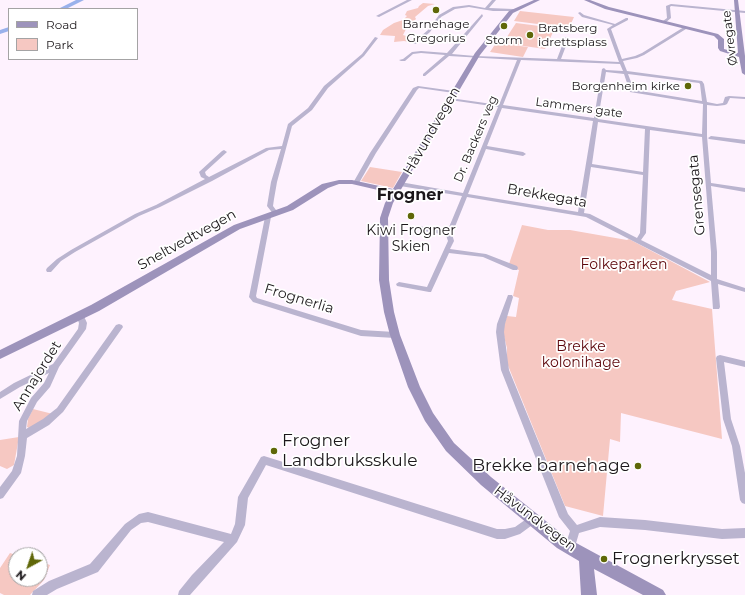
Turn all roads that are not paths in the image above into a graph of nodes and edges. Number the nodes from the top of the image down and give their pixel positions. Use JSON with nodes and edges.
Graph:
{"nodes":[{"id":1,"x":410,"y":0,"type":"edge"},
{"id":2,"x":494,"y":0,"type":"edge"},
{"id":3,"x":538,"y":0,"type":"edge"},
{"id":4,"x":736,"y":0,"type":"edge"},
{"id":5,"x":589,"y":1,"type":"edge"},
{"id":6,"x":454,"y":2,"type":"dead end"},
{"id":7,"x":690,"y":2,"type":"dead end"},
{"id":8,"x":460,"y":6,"type":"junction"},
{"id":9,"x":695,"y":6,"type":"junction"},
{"id":10,"x":486,"y":9,"type":"junction"},
{"id":11,"x":513,"y":10,"type":"junction"},
{"id":12,"x":738,"y":11,"type":"junction"},
{"id":13,"x":745,"y":12,"type":"edge"},
{"id":14,"x":580,"y":13,"type":"dead end"},
{"id":15,"x":482,"y":15,"type":"dead end"},
{"id":16,"x":378,"y":16,"type":"dead end"},
{"id":17,"x":627,"y":19,"type":"dead end"},
{"id":18,"x":664,"y":22,"type":"junction"},
{"id":19,"x":615,"y":25,"type":"junction"},
{"id":20,"x":685,"y":28,"type":"junction"},
{"id":21,"x":742,"y":32,"type":"edge"},
{"id":22,"x":376,"y":38,"type":"dead end"},
{"id":23,"x":567,"y":38,"type":"dead end"},
{"id":24,"x":415,"y":43,"type":"dead end"},
{"id":25,"x":449,"y":54,"type":"junction"},
{"id":26,"x":742,"y":54,"type":"edge"},
{"id":27,"x":474,"y":56,"type":"junction"},
{"id":28,"x":520,"y":58,"type":"junction"},
{"id":29,"x":401,"y":60,"type":"dead end"},
{"id":30,"x":559,"y":60,"type":"junction"},
{"id":31,"x":621,"y":62,"type":"junction"},
{"id":32,"x":744,"y":64,"type":"edge"},
{"id":33,"x":625,"y":73,"type":"junction"},
{"id":34,"x":745,"y":73,"type":"edge"},
{"id":35,"x":425,"y":75,"type":"dead end"},
{"id":36,"x":452,"y":96,"type":"junction"},
{"id":37,"x":745,"y":98,"type":"edge"},
{"id":38,"x":705,"y":103,"type":"junction"},
{"id":39,"x":501,"y":106,"type":"junction"},
{"id":40,"x":596,"y":120,"type":"junction"},
{"id":41,"x":648,"y":128,"type":"junction"},
{"id":42,"x":708,"y":137,"type":"junction"},
{"id":43,"x":745,"y":142,"type":"edge"},
{"id":44,"x":284,"y":147,"type":"junction"},
{"id":45,"x":485,"y":147,"type":"junction"},
{"id":46,"x":224,"y":152,"type":"dead end"},
{"id":47,"x":523,"y":154,"type":"dead end"},
{"id":48,"x":588,"y":165,"type":"junction"},
{"id":49,"x":646,"y":174,"type":"junction"},
{"id":50,"x":210,"y":180,"type":"junction"},
{"id":51,"x":356,"y":183,"type":"junction"},
{"id":52,"x":708,"y":184,"type":"junction"},
{"id":53,"x":398,"y":188,"type":"junction"},
{"id":54,"x":745,"y":190,"type":"edge"},
{"id":55,"x":465,"y":194,"type":"junction"},
{"id":56,"x":581,"y":213,"type":"junction"},
{"id":57,"x":272,"y":215,"type":"junction"},
{"id":58,"x":419,"y":228,"type":"dead end"},
{"id":59,"x":449,"y":234,"type":"junction"},
{"id":60,"x":638,"y":240,"type":"junction"},
{"id":61,"x":446,"y":251,"type":"junction"},
{"id":62,"x":515,"y":268,"type":"dead end"},
{"id":63,"x":49,"y":270,"type":"dead end"},
{"id":64,"x":714,"y":280,"type":"junction"},
{"id":65,"x":399,"y":284,"type":"dead end"},
{"id":66,"x":745,"y":290,"type":"edge"},
{"id":67,"x":510,"y":297,"type":"dead end"},
{"id":68,"x":716,"y":307,"type":"dead end"},
{"id":69,"x":80,"y":316,"type":"junction"},
{"id":70,"x":119,"y":327,"type":"dead end"},
{"id":71,"x":395,"y":335,"type":"junction"},
{"id":72,"x":0,"y":355,"type":"edge"},
{"id":73,"x":745,"y":364,"type":"edge"},
{"id":74,"x":56,"y":366,"type":"junction"},
{"id":75,"x":0,"y":396,"type":"edge"},
{"id":76,"x":24,"y":436,"type":"junction"},
{"id":77,"x":0,"y":496,"type":"edge"},
{"id":78,"x":745,"y":500,"type":"edge"},
{"id":79,"x":532,"y":520,"type":"junction"},
{"id":80,"x":575,"y":530,"type":"junction"},
{"id":81,"x":745,"y":533,"type":"edge"},
{"id":82,"x":233,"y":539,"type":"junction"},
{"id":83,"x":570,"y":547,"type":"junction"},
{"id":84,"x":586,"y":557,"type":"junction"},
{"id":85,"x":37,"y":595,"type":"edge"},
{"id":86,"x":183,"y":595,"type":"edge"},
{"id":87,"x":589,"y":595,"type":"edge"},
{"id":88,"x":658,"y":595,"type":"edge"}],
"edges":[{"from":1,"to":16,"type":"street"},
{"from":2,"to":10,"type":"street"},
{"from":3,"to":11,"type":"main road","name":"Håvundvegen"},
{"from":4,"to":12,"type":"main road","name":"Øvregate"},
{"from":5,"to":18,"type":"main road"},
{"from":6,"to":8,"type":"street"},
{"from":7,"to":9,"type":"street"},
{"from":8,"to":10,"type":"street"},
{"from":8,"to":24,"type":"street"},
{"from":9,"to":12,"type":"street"},
{"from":9,"to":18,"type":"street"},
{"from":10,"to":11,"type":"street"},
{"from":11,"to":27,"type":"main road","name":"Håvundvegen"},
{"from":12,"to":13,"type":"street"},
{"from":12,"to":21,"type":"main road","name":"Øvregate"},
{"from":14,"to":19,"type":"street"},
{"from":15,"to":25,"type":"street"},
{"from":17,"to":19,"type":"street"},
{"from":18,"to":20,"type":"main road"},
{"from":19,"to":31,"type":"street"},
{"from":20,"to":26,"type":"main road"},
{"from":20,"to":31,"type":"street"},
{"from":21,"to":26,"type":"main road","name":"Øvregate"},
{"from":22,"to":44,"type":"street","name":"Frognerlia"},
{"from":23,"to":30,"type":"street"},
{"from":25,"to":27,"type":"street"},
{"from":25,"to":29,"type":"street"},
{"from":25,"to":35,"type":"street"},
{"from":26,"to":32,"type":"main road","name":"Øvregate"},
{"from":27,"to":28,"type":"street"},
{"from":27,"to":36,"type":"main road","name":"Håvundvegen"},
{"from":28,"to":30,"type":"street"},
{"from":28,"to":39,"type":"street","name":"Dr. Backers veg"},
{"from":30,"to":31,"type":"street"},
{"from":31,"to":33,"type":"street"},
{"from":32,"to":34,"type":"main road","name":"Øvregate"},
{"from":33,"to":38,"type":"street"},
{"from":33,"to":38,"type":"street","name":"Grensegata"},
{"from":33,"to":40,"type":"street"},
{"from":36,"to":39,"type":"street","name":"Lammers gate"},
{"from":36,"to":51,"type":"street","name":"Lammers gate"},
{"from":36,"to":53,"type":"main road","name":"Håvundvegen"},
{"from":37,"to":38,"type":"street"},
{"from":38,"to":42,"type":"street","name":"Grensegata"},
{"from":39,"to":40,"type":"street","name":"Lammers gate"},
{"from":39,"to":45,"type":"street","name":"Dr. Backers veg"},
{"from":40,"to":41,"type":"street","name":"Lammers gate"},
{"from":40,"to":48,"type":"street"},
{"from":41,"to":42,"type":"street","name":"Lammers gate"},
{"from":41,"to":49,"type":"street"},
{"from":42,"to":43,"type":"street","name":"Lammers gate"},
{"from":42,"to":52,"type":"street","name":"Grensegata"},
{"from":44,"to":50,"type":"street"},
{"from":44,"to":57,"type":"street","name":"Frognerlia"},
{"from":45,"to":47,"type":"street"},
{"from":45,"to":55,"type":"street","name":"Dr. Backers veg"},
{"from":46,"to":50,"type":"street"},
{"from":48,"to":49,"type":"street"},
{"from":48,"to":56,"type":"street"},
{"from":49,"to":60,"type":"street"},
{"from":50,"to":63,"type":"street"},
{"from":51,"to":53,"type":"main road","name":"Sneltvedtvegen"},
{"from":51,"to":57,"type":"main road","name":"Sneltvedtvegen"},
{"from":52,"to":54,"type":"street"},
{"from":52,"to":64,"type":"street","name":"Grensegata"},
{"from":53,"to":55,"type":"street","name":"Brekkegata"},
{"from":53,"to":71,"type":"main road","name":"Håvundvegen"},
{"from":55,"to":56,"type":"street","name":"Brekkegata"},
{"from":55,"to":59,"type":"street","name":"Dr. Backers veg"},
{"from":56,"to":60,"type":"street","name":"Brekkegata"},
{"from":57,"to":69,"type":"main road","name":"Sneltvedtvegen"},
{"from":57,"to":71,"type":"street","name":"Frognerlia"},
{"from":58,"to":59,"type":"street"},
{"from":59,"to":61,"type":"street","name":"Dr. Backers veg"},
{"from":60,"to":64,"type":"street","name":"Brekkegata"},
{"from":61,"to":62,"type":"street"},
{"from":61,"to":65,"type":"street","name":"Dr. Backers veg"},
{"from":64,"to":66,"type":"street","name":"Brekkegata"},
{"from":64,"to":68,"type":"street","name":"Grensegata"},
{"from":67,"to":80,"type":"street"},
{"from":69,"to":72,"type":"main road","name":"Sneltvedtvegen"},
{"from":69,"to":74,"type":"street","name":"Annajordet"},
{"from":70,"to":76,"type":"street"},
{"from":71,"to":79,"type":"main road","name":"Håvundvegen"},
{"from":73,"to":78,"type":"street"},
{"from":74,"to":75,"type":"street"},
{"from":74,"to":76,"type":"street","name":"Annajordet"},
{"from":76,"to":77,"type":"street","name":"Annajordet"},
{"from":79,"to":82,"type":"street"},
{"from":79,"to":83,"type":"main road","name":"Håvundvegen"},
{"from":80,"to":81,"type":"street"},
{"from":80,"to":83,"type":"street"},
{"from":82,"to":85,"type":"street"},
{"from":82,"to":86,"type":"street"},
{"from":83,"to":84,"type":"main road","name":"Håvundvegen"},
{"from":84,"to":87,"type":"main road","name":"Håvundvegen"},
{"from":84,"to":88,"type":"main road"}]}
